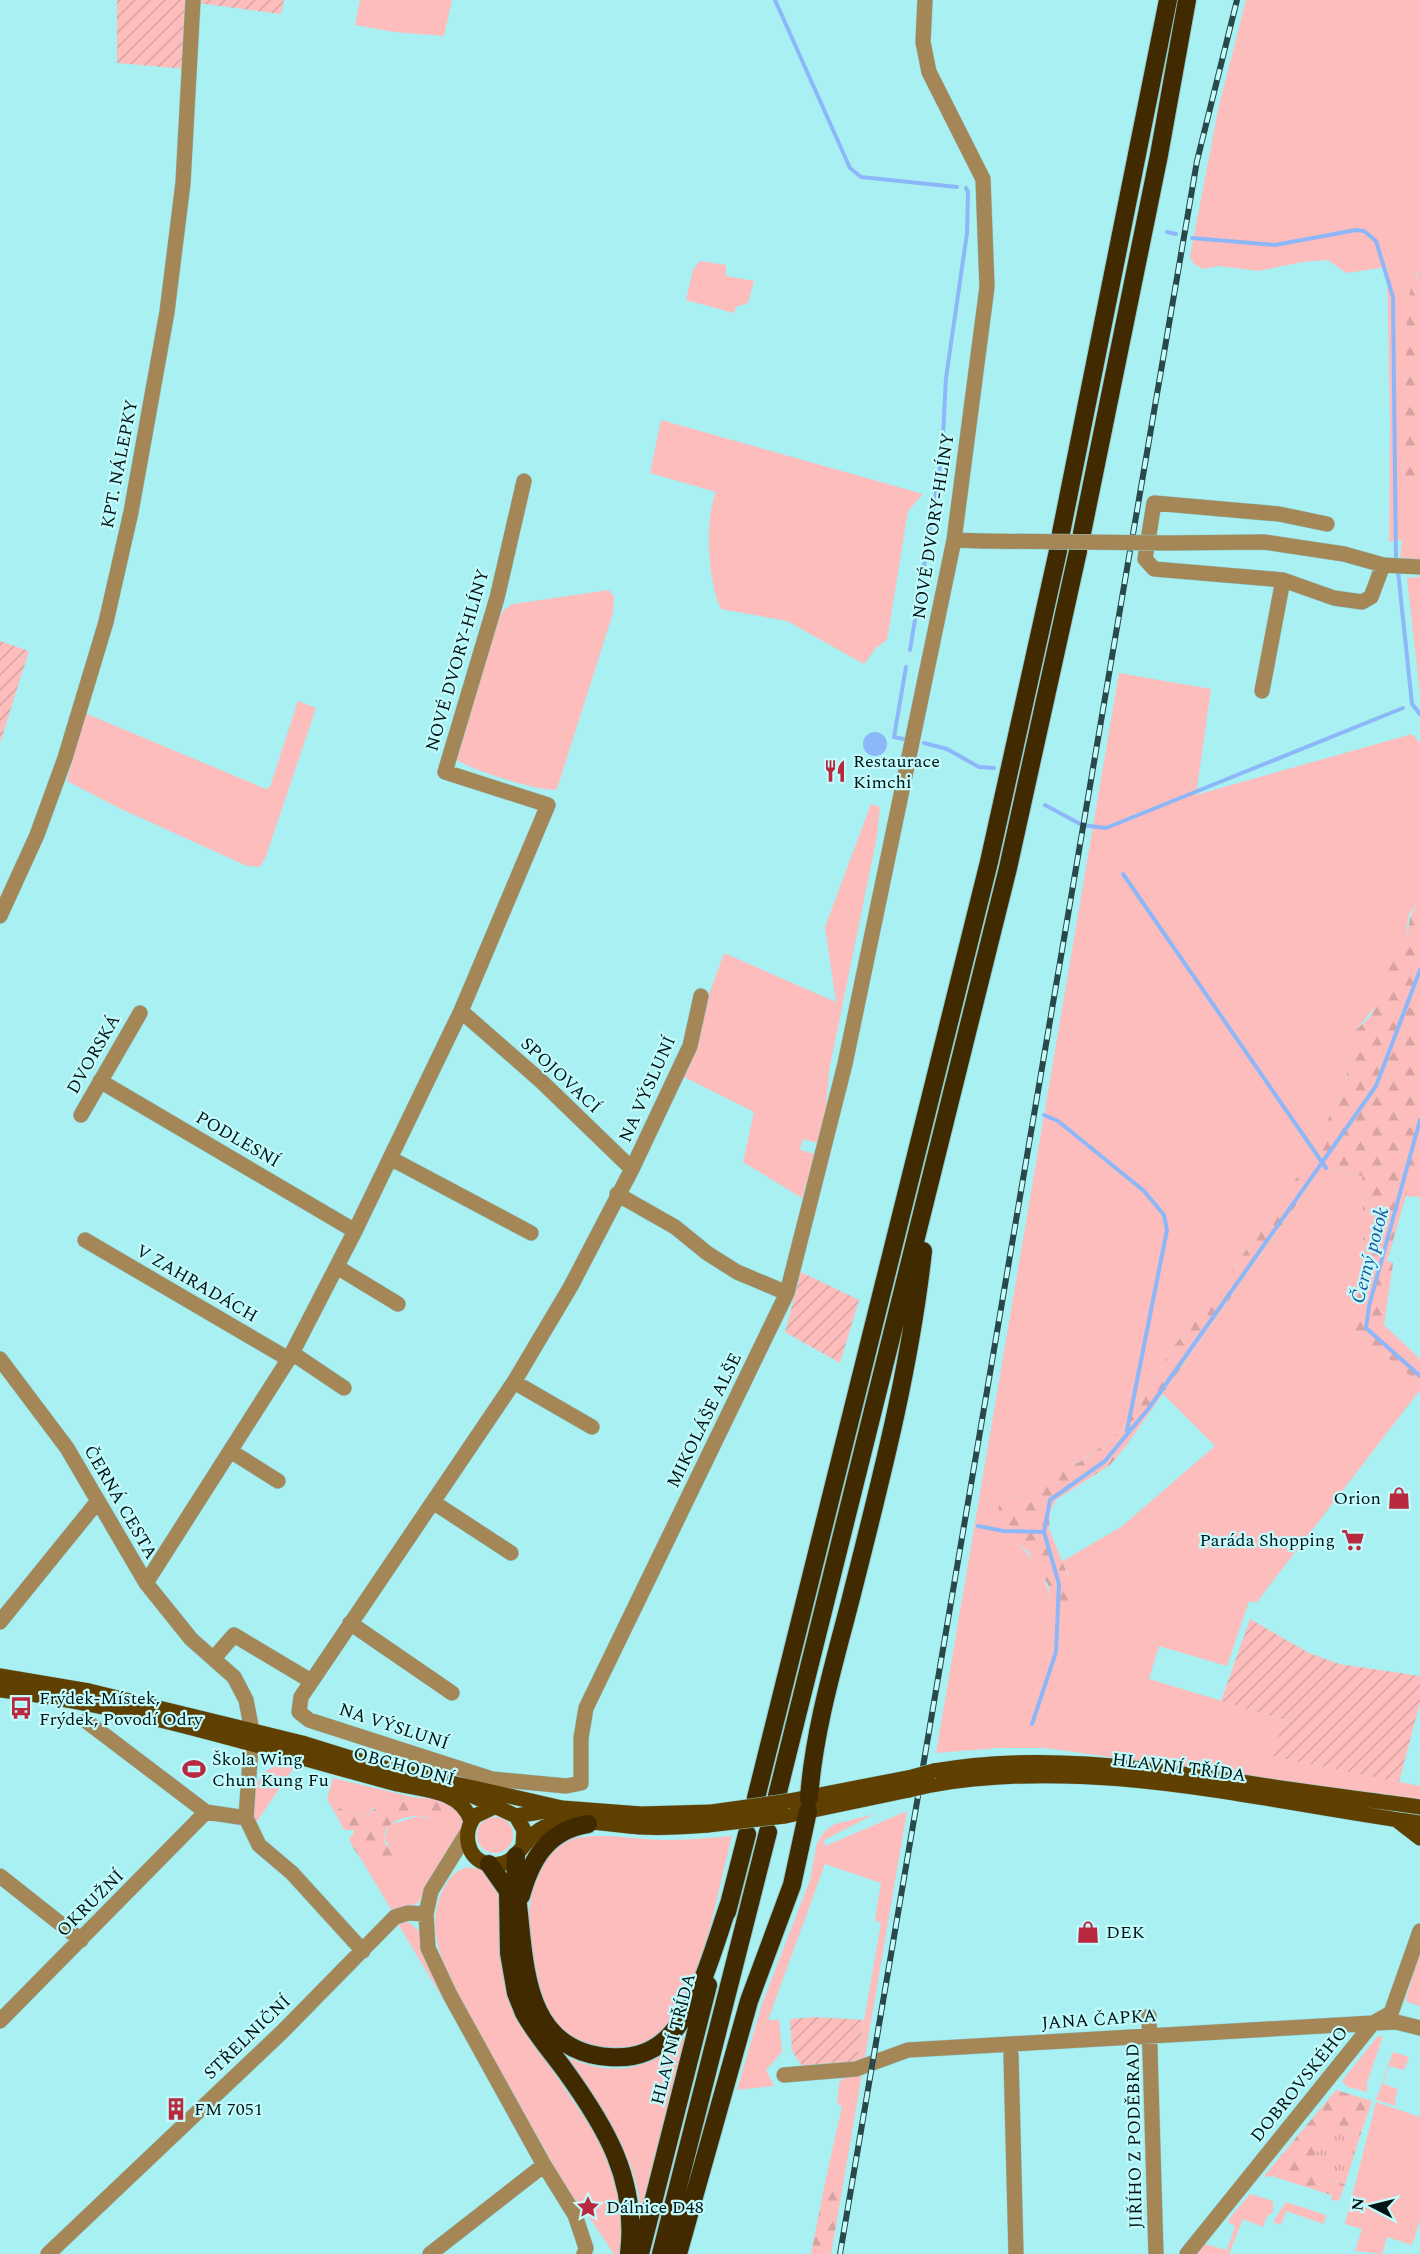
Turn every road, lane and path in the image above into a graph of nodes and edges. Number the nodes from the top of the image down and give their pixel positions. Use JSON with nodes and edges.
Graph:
{"nodes":[{"id":1,"x":194,"y":0,"type":"edge"},
{"id":2,"x":925,"y":0,"type":"edge"},
{"id":3,"x":1168,"y":0,"type":"edge"},
{"id":4,"x":1187,"y":0,"type":"edge"},
{"id":5,"x":524,"y":481,"type":"dead end"},
{"id":6,"x":1328,"y":524,"type":"dead end"},
{"id":7,"x":954,"y":540,"type":"junction"},
{"id":8,"x":1392,"y":566,"type":"junction"},
{"id":9,"x":1420,"y":567,"type":"edge"},
{"id":10,"x":1283,"y":580,"type":"junction"},
{"id":11,"x":1262,"y":691,"type":"dead end"},
{"id":12,"x":0,"y":916,"type":"edge"},
{"id":13,"x":701,"y":996,"type":"dead end"},
{"id":14,"x":461,"y":1011,"type":"junction"},
{"id":15,"x":140,"y":1013,"type":"dead end"},
{"id":16,"x":845,"y":1064,"type":"joint"},
{"id":17,"x":100,"y":1081,"type":"junction"},
{"id":18,"x":81,"y":1115,"type":"dead end"},
{"id":19,"x":390,"y":1158,"type":"junction"},
{"id":20,"x":632,"y":1169,"type":"junction"},
{"id":21,"x":931,"y":1179,"type":"junction"},
{"id":22,"x":617,"y":1194,"type":"junction"},
{"id":23,"x":355,"y":1231,"type":"junction"},
{"id":24,"x":531,"y":1233,"type":"dead end"},
{"id":25,"x":85,"y":1240,"type":"dead end"},
{"id":26,"x":337,"y":1267,"type":"junction"},
{"id":27,"x":787,"y":1293,"type":"junction"},
{"id":28,"x":398,"y":1304,"type":"dead end"},
{"id":29,"x":290,"y":1357,"type":"junction"},
{"id":30,"x":0,"y":1359,"type":"edge"},
{"id":31,"x":514,"y":1382,"type":"junction"},
{"id":32,"x":344,"y":1388,"type":"dead end"},
{"id":33,"x":592,"y":1427,"type":"dead end"},
{"id":34,"x":232,"y":1452,"type":"junction"},
{"id":35,"x":278,"y":1481,"type":"dead end"},
{"id":36,"x":98,"y":1501,"type":"junction"},
{"id":37,"x":433,"y":1502,"type":"junction"},
{"id":38,"x":511,"y":1553,"type":"dead end"},
{"id":39,"x":146,"y":1583,"type":"junction"},
{"id":40,"x":0,"y":1622,"type":"edge"},
{"id":41,"x":350,"y":1623,"type":"junction"},
{"id":42,"x":214,"y":1658,"type":"junction"},
{"id":43,"x":0,"y":1676,"type":"edge"},
{"id":44,"x":311,"y":1681,"type":"junction"},
{"id":45,"x":0,"y":1690,"type":"edge"},
{"id":46,"x":452,"y":1693,"type":"dead end"},
{"id":47,"x":86,"y":1722,"type":"dead end"},
{"id":48,"x":251,"y":1738,"type":"junction"},
{"id":49,"x":932,"y":1778,"type":"junction"},
{"id":50,"x":433,"y":1779,"type":"junction"},
{"id":51,"x":581,"y":1784,"type":"joint"},
{"id":52,"x":756,"y":1798,"type":"dead end"},
{"id":53,"x":784,"y":1804,"type":"junction"},
{"id":54,"x":809,"y":1804,"type":"junction"},
{"id":55,"x":494,"y":1807,"type":"junction"},
{"id":56,"x":1420,"y":1807,"type":"edge"},
{"id":57,"x":562,"y":1808,"type":"junction"},
{"id":58,"x":206,"y":1812,"type":"junction"},
{"id":59,"x":516,"y":1816,"type":"junction"},
{"id":60,"x":246,"y":1818,"type":"junction"},
{"id":61,"x":710,"y":1819,"type":"junction"},
{"id":62,"x":1395,"y":1819,"type":"junction"},
{"id":63,"x":1420,"y":1822,"type":"edge"},
{"id":64,"x":588,"y":1824,"type":"junction"},
{"id":65,"x":469,"y":1827,"type":"junction"},
{"id":66,"x":768,"y":1832,"type":"dead end"},
{"id":67,"x":747,"y":1834,"type":"dead end"},
{"id":68,"x":1420,"y":1838,"type":"edge"},
{"id":69,"x":519,"y":1851,"type":"junction"},
{"id":70,"x":483,"y":1862,"type":"junction"},
{"id":71,"x":441,"y":1873,"type":"junction"},
{"id":72,"x":0,"y":1876,"type":"edge"},
{"id":73,"x":730,"y":1900,"type":"junction"},
{"id":74,"x":426,"y":1914,"type":"junction"},
{"id":75,"x":519,"y":1919,"type":"junction"},
{"id":76,"x":1420,"y":1931,"type":"edge"},
{"id":77,"x":81,"y":1940,"type":"junction"},
{"id":78,"x":363,"y":1951,"type":"junction"},
{"id":79,"x":1149,"y":2016,"type":"dead end"},
{"id":80,"x":0,"y":2021,"type":"edge"},
{"id":81,"x":1371,"y":2026,"type":"junction"},
{"id":82,"x":1420,"y":2028,"type":"edge"},
{"id":83,"x":1151,"y":2034,"type":"junction"},
{"id":84,"x":1011,"y":2055,"type":"dead end"},
{"id":85,"x":784,"y":2075,"type":"dead end"},
{"id":86,"x":544,"y":2165,"type":"junction"},
{"id":87,"x":1189,"y":2253,"type":"edge"},
{"id":88,"x":48,"y":2254,"type":"edge"},
{"id":89,"x":430,"y":2254,"type":"edge"},
{"id":90,"x":584,"y":2254,"type":"edge"},
{"id":91,"x":629,"y":2254,"type":"edge"},
{"id":92,"x":640,"y":2254,"type":"edge"},
{"id":93,"x":661,"y":2254,"type":"edge"},
{"id":94,"x":678,"y":2254,"type":"edge"},
{"id":95,"x":1016,"y":2254,"type":"edge"},
{"id":96,"x":1156,"y":2254,"type":"edge"}],
"edges":[{"from":1,"to":12,"type":"street","name":"KPT. NÁLEPKY"},
{"from":2,"to":7,"type":"street","name":"NOVÉ DVORY-HLÍNY"},
{"from":3,"to":52,"type":"highway"},
{"from":4,"to":21,"type":"highway"},
{"from":5,"to":14,"type":"street","name":"NOVÉ DVORY-HLÍNY"},
{"from":6,"to":10,"type":"street"},
{"from":7,"to":8,"type":"street","bridge":true},
{"from":7,"to":16,"type":"street","name":"NOVÉ DVORY-HLÍNY"},
{"from":8,"to":9,"type":"street"},
{"from":8,"to":10,"type":"street"},
{"from":10,"to":11,"type":"street"},
{"from":13,"to":20,"type":"street","name":"NA VÝSLUNÍ"},
{"from":14,"to":19,"type":"street"},
{"from":14,"to":20,"type":"street","name":"SPOJOVACÍ"},
{"from":15,"to":17,"type":"street","name":"DVORSKÁ"},
{"from":16,"to":27,"type":"street","name":"MIKOLÁŠE ALŠE"},
{"from":17,"to":18,"type":"street","name":"DVORSKÁ"},
{"from":17,"to":23,"type":"street","name":"PODLESNÍ"},
{"from":19,"to":23,"type":"street"},
{"from":19,"to":24,"type":"street"},
{"from":20,"to":22,"type":"street","name":"NA VÝSLUNÍ"},
{"from":21,"to":53,"type":"highway"},
{"from":21,"to":54,"type":"highway"},
{"from":22,"to":27,"type":"street"},
{"from":22,"to":31,"type":"street","name":"NA VÝSLUNÍ"},
{"from":23,"to":26,"type":"street"},
{"from":25,"to":29,"type":"street","name":"V ZAHRADÁCH"},
{"from":26,"to":28,"type":"street"},
{"from":26,"to":29,"type":"street"},
{"from":27,"to":51,"type":"street","name":"MIKOLÁŠE ALŠE"},
{"from":29,"to":32,"type":"street","name":"V ZAHRADÁCH"},
{"from":29,"to":34,"type":"street"},
{"from":30,"to":36,"type":"street","name":"ČERNÁ CESTA"},
{"from":31,"to":33,"type":"street"},
{"from":31,"to":37,"type":"street","name":"NA VÝSLUNÍ"},
{"from":34,"to":35,"type":"street"},
{"from":34,"to":39,"type":"street"},
{"from":36,"to":39,"type":"street","name":"ČERNÁ CESTA"},
{"from":36,"to":40,"type":"street"},
{"from":37,"to":38,"type":"street"},
{"from":37,"to":41,"type":"street","name":"NA VÝSLUNÍ"},
{"from":39,"to":42,"type":"street","name":"ČERNÁ CESTA"},
{"from":41,"to":44,"type":"street","name":"NA VÝSLUNÍ"},
{"from":41,"to":46,"type":"street"},
{"from":42,"to":44,"type":"street"},
{"from":42,"to":48,"type":"street","name":"ČERNÁ CESTA"},
{"from":43,"to":48,"type":"main road","name":"OBCHODNÍ"},
{"from":44,"to":51,"type":"street","name":"NA VÝSLUNÍ"},
{"from":45,"to":48,"type":"main road","name":"OBCHODNÍ"},
{"from":47,"to":58,"type":"street"},
{"from":48,"to":50,"type":"main road","name":"OBCHODNÍ"},
{"from":48,"to":60,"type":"street","name":"ČERNÁ CESTA"},
{"from":48,"to":65,"type":"main road","name":"OBCHODNÍ"},
{"from":49,"to":54,"type":"main road","bridge":true},
{"from":49,"to":56,"type":"main road","name":"HLAVNÍ TŘÍDA"},
{"from":49,"to":62,"type":"main road","name":"HLAVNÍ TŘÍDA"},
{"from":50,"to":55,"type":"main road"},
{"from":50,"to":57,"type":"main road"},
{"from":53,"to":54,"type":"main road"},
{"from":53,"to":61,"type":"main road","bridge":true},
{"from":54,"to":94,"type":"highway"},
{"from":55,"to":59,"type":"main road"},
{"from":55,"to":65,"type":"main road"},
{"from":57,"to":59,"type":"main road"},
{"from":57,"to":61,"type":"main road"},
{"from":58,"to":60,"type":"street"},
{"from":58,"to":77,"type":"street","name":"OKRUŽNÍ"},
{"from":59,"to":69,"type":"main road"},
{"from":60,"to":78,"type":"street","name":"ČERNÁ CESTA"},
{"from":61,"to":64,"type":"main road"},
{"from":62,"to":63,"type":"main road","name":"HLAVNÍ TŘÍDA"},
{"from":62,"to":68,"type":"main road"},
{"from":64,"to":69,"type":"main road"},
{"from":64,"to":75,"type":"highway"},
{"from":65,"to":70,"type":"main road"},
{"from":65,"to":71,"type":"street"},
{"from":66,"to":93,"type":"highway"},
{"from":67,"to":73,"type":"highway","name":"HLAVNÍ TŘÍDA"},
{"from":69,"to":70,"type":"main road"},
{"from":69,"to":75,"type":"highway"},
{"from":70,"to":71,"type":"street"},
{"from":70,"to":91,"type":"highway"},
{"from":71,"to":74,"type":"street"},
{"from":72,"to":77,"type":"street"},
{"from":73,"to":75,"type":"highway"},
{"from":73,"to":92,"type":"highway","name":"HLAVNÍ TŘÍDA"},
{"from":74,"to":78,"type":"street","name":"STŘELNIČNÍ"},
{"from":74,"to":86,"type":"street"},
{"from":76,"to":81,"type":"street","name":"DOBROVSKÉHO"},
{"from":77,"to":80,"type":"street","name":"OKRUŽNÍ"},
{"from":78,"to":88,"type":"street","name":"STŘELNIČNÍ"},
{"from":79,"to":83,"type":"street","name":"JIŘÍHO Z PODĚBRAD"},
{"from":81,"to":82,"type":"street","name":"JANA ČAPKA"},
{"from":81,"to":83,"type":"street","name":"JANA ČAPKA"},
{"from":81,"to":87,"type":"street","name":"DOBROVSKÉHO"},
{"from":83,"to":85,"type":"street","name":"JANA ČAPKA"},
{"from":83,"to":96,"type":"street","name":"JIŘÍHO Z PODĚBRAD"},
{"from":84,"to":95,"type":"street"},
{"from":86,"to":89,"type":"street"},
{"from":86,"to":90,"type":"street"}]}
